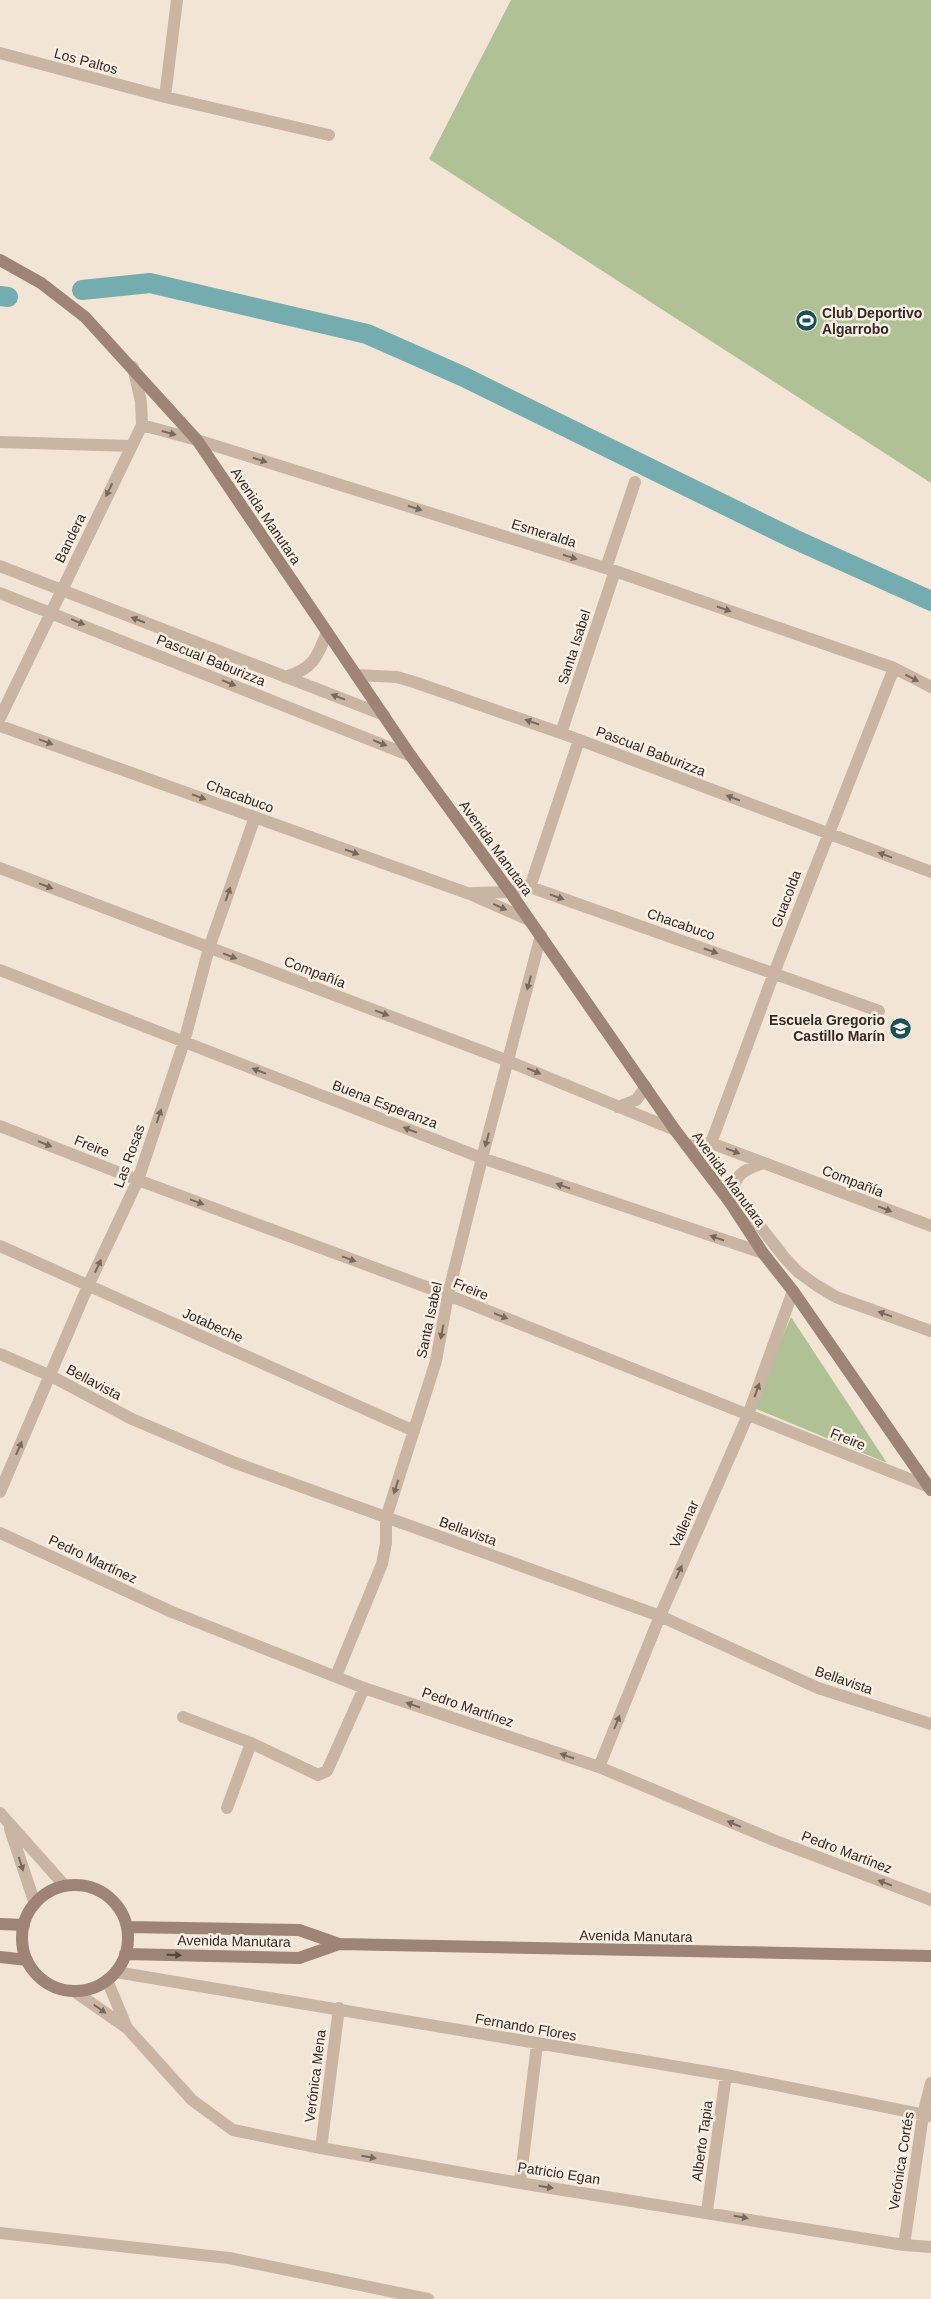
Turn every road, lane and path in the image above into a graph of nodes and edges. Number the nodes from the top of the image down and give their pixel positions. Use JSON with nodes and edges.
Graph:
{"nodes":[{"id":1,"x":177,"y":0,"type":"edge"},
{"id":2,"x":0,"y":53,"type":"edge"},
{"id":3,"x":164,"y":97,"type":"junction"},
{"id":4,"x":329,"y":136,"type":"dead end"},
{"id":5,"x":0,"y":260,"type":"edge"},
{"id":6,"x":133,"y":367,"type":"junction"},
{"id":7,"x":142,"y":425,"type":"junction"},
{"id":8,"x":197,"y":440,"type":"junction"},
{"id":9,"x":0,"y":442,"type":"edge"},
{"id":10,"x":131,"y":446,"type":"junction"},
{"id":11,"x":635,"y":482,"type":"dead end"},
{"id":12,"x":0,"y":566,"type":"edge"},
{"id":13,"x":611,"y":569,"type":"junction"},
{"id":14,"x":61,"y":591,"type":"junction"},
{"id":15,"x":0,"y":593,"type":"edge"},
{"id":16,"x":52,"y":612,"type":"junction"},
{"id":17,"x":327,"y":632,"type":"junction"},
{"id":18,"x":894,"y":668,"type":"junction"},
{"id":19,"x":356,"y":675,"type":"junction"},
{"id":20,"x":285,"y":677,"type":"junction"},
{"id":21,"x":931,"y":687,"type":"edge"},
{"id":22,"x":384,"y":715,"type":"junction"},
{"id":23,"x":0,"y":718,"type":"edge"},
{"id":24,"x":0,"y":726,"type":"edge"},
{"id":25,"x":561,"y":733,"type":"junction"},
{"id":26,"x":579,"y":740,"type":"junction"},
{"id":27,"x":411,"y":756,"type":"junction"},
{"id":28,"x":255,"y":817,"type":"junction"},
{"id":29,"x":828,"y":834,"type":"junction"},
{"id":30,"x":0,"y":868,"type":"edge"},
{"id":31,"x":931,"y":872,"type":"edge"},
{"id":32,"x":530,"y":887,"type":"junction"},
{"id":33,"x":510,"y":892,"type":"junction"},
{"id":34,"x":470,"y":894,"type":"junction"},
{"id":35,"x":529,"y":920,"type":"junction"},
{"id":36,"x":541,"y":936,"type":"junction"},
{"id":37,"x":209,"y":948,"type":"junction"},
{"id":38,"x":0,"y":970,"type":"edge"},
{"id":39,"x":774,"y":973,"type":"junction"},
{"id":40,"x":879,"y":1011,"type":"dead end"},
{"id":41,"x":184,"y":1042,"type":"junction"},
{"id":42,"x":508,"y":1060,"type":"junction"},
{"id":43,"x":646,"y":1087,"type":"junction"},
{"id":44,"x":618,"y":1107,"type":"junction"},
{"id":45,"x":0,"y":1126,"type":"edge"},
{"id":46,"x":675,"y":1130,"type":"junction"},
{"id":47,"x":712,"y":1144,"type":"junction"},
{"id":48,"x":686,"y":1145,"type":"junction"},
{"id":49,"x":482,"y":1158,"type":"junction"},
{"id":50,"x":764,"y":1163,"type":"junction"},
{"id":51,"x":138,"y":1180,"type":"junction"},
{"id":52,"x":729,"y":1201,"type":"junction"},
{"id":53,"x":931,"y":1226,"type":"edge"},
{"id":54,"x":0,"y":1246,"type":"edge"},
{"id":55,"x":763,"y":1253,"type":"junction"},
{"id":56,"x":88,"y":1286,"type":"junction"},
{"id":57,"x":792,"y":1291,"type":"junction"},
{"id":58,"x":448,"y":1295,"type":"junction"},
{"id":59,"x":931,"y":1331,"type":"edge"},
{"id":60,"x":0,"y":1354,"type":"edge"},
{"id":61,"x":50,"y":1376,"type":"junction"},
{"id":62,"x":748,"y":1415,"type":"junction"},
{"id":63,"x":414,"y":1431,"type":"junction"},
{"id":64,"x":930,"y":1489,"type":"edge"},
{"id":65,"x":0,"y":1492,"type":"edge"},
{"id":66,"x":386,"y":1518,"type":"junction"},
{"id":67,"x":0,"y":1533,"type":"edge"},
{"id":68,"x":660,"y":1616,"type":"junction"},
{"id":69,"x":336,"y":1676,"type":"junction"},
{"id":70,"x":364,"y":1688,"type":"junction"},
{"id":71,"x":183,"y":1717,"type":"dead end"},
{"id":72,"x":931,"y":1724,"type":"edge"},
{"id":73,"x":251,"y":1743,"type":"junction"},
{"id":74,"x":599,"y":1767,"type":"junction"},
{"id":75,"x":227,"y":1808,"type":"dead end"},
{"id":76,"x":0,"y":1813,"type":"edge"},
{"id":77,"x":8,"y":1824,"type":"junction"},
{"id":78,"x":65,"y":1886,"type":"junction"},
{"id":79,"x":931,"y":1900,"type":"edge"},
{"id":80,"x":34,"y":1904,"type":"junction"},
{"id":81,"x":0,"y":1924,"type":"edge"},
{"id":82,"x":24,"y":1925,"type":"junction"},
{"id":83,"x":127,"y":1927,"type":"junction"},
{"id":84,"x":339,"y":1944,"type":"junction"},
{"id":85,"x":125,"y":1954,"type":"junction"},
{"id":86,"x":931,"y":1956,"type":"edge"},
{"id":87,"x":0,"y":1957,"type":"edge"},
{"id":88,"x":27,"y":1960,"type":"junction"},
{"id":89,"x":112,"y":1976,"type":"junction"},
{"id":90,"x":74,"y":1990,"type":"junction"},
{"id":91,"x":339,"y":2008,"type":"junction"},
{"id":92,"x":127,"y":2028,"type":"junction"},
{"id":93,"x":537,"y":2045,"type":"junction"},
{"id":94,"x":726,"y":2075,"type":"junction"},
{"id":95,"x":931,"y":2083,"type":"edge"},
{"id":96,"x":927,"y":2115,"type":"edge"},
{"id":97,"x":321,"y":2148,"type":"junction"},
{"id":98,"x":520,"y":2182,"type":"junction"},
{"id":99,"x":707,"y":2212,"type":"junction"},
{"id":100,"x":0,"y":2233,"type":"edge"},
{"id":101,"x":904,"y":2245,"type":"junction"},
{"id":102,"x":931,"y":2247,"type":"edge"},
{"id":103,"x":428,"y":2299,"type":"edge"}],
"edges":[{"from":1,"to":3,"type":"street"},
{"from":2,"to":3,"type":"street","name":"Los Paltos"},
{"from":3,"to":4,"type":"street","name":"Los Paltos"},
{"from":5,"to":6,"type":"main road","name":"Avenida Manutara"},
{"from":6,"to":7,"type":"street"},
{"from":6,"to":8,"type":"main road","name":"Avenida Manutara"},
{"from":7,"to":8,"type":"street","name":"Esmeralda","one_way":true},
{"from":7,"to":10,"type":"street","name":"Bandera"},
{"from":8,"to":13,"type":"street","name":"Esmeralda","one_way":true},
{"from":8,"to":17,"type":"main road","name":"Avenida Manutara"},
{"from":9,"to":10,"type":"street"},
{"from":10,"to":14,"type":"street","name":"Bandera","one_way":true},
{"from":11,"to":13,"type":"street","name":"Santa Isabel"},
{"from":12,"to":14,"type":"street","name":"Pascual Baburizza"},
{"from":13,"to":18,"type":"street","name":"Esmeralda","one_way":true},
{"from":13,"to":25,"type":"street","name":"Santa Isabel"},
{"from":14,"to":16,"type":"street","name":"Bandera"},
{"from":20,"to":14,"type":"street","name":"Pascual Baburizza","one_way":true},
{"from":15,"to":16,"type":"street","name":"Pascual Baburizza"},
{"from":16,"to":23,"type":"street","name":"Bandera"},
{"from":16,"to":27,"type":"street","name":"Pascual Baburizza","one_way":true},
{"from":17,"to":19,"type":"main road","name":"Avenida Manutara"},
{"from":17,"to":20,"type":"street","name":"Pascual Baburizza"},
{"from":18,"to":21,"type":"street","name":"Esmeralda","one_way":true},
{"from":18,"to":29,"type":"street","name":"Guacolda"},
{"from":19,"to":22,"type":"main road","name":"Avenida Manutara"},
{"from":25,"to":19,"type":"street","name":"Pascual Baburizza","one_way":true},
{"from":22,"to":20,"type":"street","name":"Pascual Baburizza","one_way":true},
{"from":22,"to":27,"type":"main road","name":"Avenida Manutara"},
{"from":24,"to":28,"type":"street","name":"Chacabuco","one_way":true},
{"from":25,"to":26,"type":"street","name":"Pascual Baburizza"},
{"from":29,"to":26,"type":"street","name":"Pascual Baburizza","one_way":true},
{"from":26,"to":32,"type":"street"},
{"from":27,"to":33,"type":"main road","name":"Avenida Manutara"},
{"from":28,"to":34,"type":"street","name":"Chacabuco","one_way":true},
{"from":37,"to":28,"type":"street","name":"Las Rosas","one_way":true},
{"from":31,"to":29,"type":"street","name":"Pascual Baburizza","one_way":true},
{"from":29,"to":39,"type":"street","name":"Guacolda"},
{"from":30,"to":37,"type":"street","name":"Compañía","one_way":true},
{"from":32,"to":33,"type":"street","name":"Chacabuco"},
{"from":32,"to":39,"type":"street","name":"Chacabuco","one_way":true},
{"from":33,"to":34,"type":"street","name":"Chacabuco"},
{"from":33,"to":35,"type":"main road","name":"Avenida Manutara"},
{"from":34,"to":35,"type":"street","name":"Chacabuco","one_way":true},
{"from":35,"to":36,"type":"main road","name":"Avenida Manutara"},
{"from":36,"to":42,"type":"street","name":"Santa Isabel","one_way":true},
{"from":36,"to":43,"type":"main road","name":"Avenida Manutara"},
{"from":37,"to":41,"type":"street","name":"Las Rosas"},
{"from":37,"to":42,"type":"street","name":"Compañía","one_way":true},
{"from":38,"to":41,"type":"street","name":"Buena Esperanza"},
{"from":39,"to":40,"type":"street","name":"Chacabuco"},
{"from":39,"to":47,"type":"street","name":"Guacolda"},
{"from":49,"to":41,"type":"street","name":"Buena Esperanza","one_way":true},
{"from":51,"to":41,"type":"street","name":"Las Rosas","one_way":true},
{"from":42,"to":44,"type":"street","name":"Compañía","one_way":true},
{"from":42,"to":49,"type":"street","name":"Santa Isabel","one_way":true},
{"from":43,"to":44,"type":"street"},
{"from":43,"to":46,"type":"main road","name":"Avenida Manutara"},
{"from":44,"to":46,"type":"street","name":"Compañía"},
{"from":45,"to":51,"type":"street","name":"Freire","one_way":true},
{"from":46,"to":48,"type":"main road","name":"Avenida Manutara"},
{"from":47,"to":48,"type":"street","name":"Compañía"},
{"from":47,"to":50,"type":"street","name":"Compañía","one_way":true},
{"from":48,"to":52,"type":"main road","name":"Avenida Manutara"},
{"from":55,"to":49,"type":"street","name":"Buena Esperanza","one_way":true},
{"from":49,"to":58,"type":"street","name":"Santa Isabel"},
{"from":50,"to":52,"type":"street"},
{"from":50,"to":53,"type":"street","name":"Compañía","one_way":true},
{"from":56,"to":51,"type":"street","name":"Las Rosas","one_way":true},
{"from":51,"to":58,"type":"street","name":"Freire","one_way":true},
{"from":52,"to":55,"type":"main road","name":"Avenida Manutara"},
{"from":59,"to":52,"type":"street","one_way":true},
{"from":54,"to":56,"type":"street","name":"Jotabeche"},
{"from":55,"to":57,"type":"main road","name":"Avenida Manutara"},
{"from":56,"to":61,"type":"street","name":"Las Rosas"},
{"from":56,"to":63,"type":"street","name":"Jotabeche"},
{"from":62,"to":57,"type":"street","name":"Vallenar","one_way":true},
{"from":57,"to":64,"type":"main road","name":"Avenida Manutara"},
{"from":58,"to":62,"type":"street","name":"Freire","one_way":true},
{"from":58,"to":63,"type":"street","name":"Santa Isabel","one_way":true},
{"from":60,"to":61,"type":"street","name":"Bellavista"},
{"from":65,"to":61,"type":"street","name":"Las Rosas","one_way":true},
{"from":61,"to":66,"type":"street","name":"Bellavista"},
{"from":62,"to":64,"type":"street","name":"Freire"},
{"from":68,"to":62,"type":"street","name":"Vallenar","one_way":true},
{"from":63,"to":66,"type":"street","name":"Santa Isabel","one_way":true},
{"from":66,"to":68,"type":"street","name":"Bellavista"},
{"from":66,"to":69,"type":"street","name":"Santa Isabel"},
{"from":67,"to":69,"type":"street","name":"Pedro Martínez"},
{"from":68,"to":72,"type":"street","name":"Bellavista"},
{"from":74,"to":68,"type":"street","name":"Vallenar","one_way":true},
{"from":69,"to":70,"type":"street","name":"Pedro Martínez"},
{"from":70,"to":73,"type":"street"},
{"from":74,"to":70,"type":"street","name":"Pedro Martínez","one_way":true},
{"from":71,"to":73,"type":"street"},
{"from":73,"to":75,"type":"street"},
{"from":79,"to":74,"type":"street","name":"Pedro Martínez","one_way":true},
{"from":76,"to":77,"type":"street"},
{"from":77,"to":78,"type":"street"},
{"from":77,"to":80,"type":"street","one_way":true},
{"from":78,"to":80,"type":"main road"},
{"from":78,"to":83,"type":"main road"},
{"from":80,"to":82,"type":"main road"},
{"from":81,"to":82,"type":"main road"},
{"from":82,"to":88,"type":"main road"},
{"from":83,"to":84,"type":"main road","name":"Avenida Manutara"},
{"from":83,"to":85,"type":"main road"},
{"from":85,"to":84,"type":"main road","name":"Avenida Manutara","one_way":true},
{"from":84,"to":86,"type":"main road","name":"Avenida Manutara"},
{"from":85,"to":89,"type":"main road"},
{"from":87,"to":88,"type":"main road"},
{"from":88,"to":90,"type":"main road"},
{"from":89,"to":90,"type":"main road"},
{"from":89,"to":91,"type":"street","name":"Fernando Flores"},
{"from":89,"to":92,"type":"street"},
{"from":90,"to":92,"type":"street","one_way":true},
{"from":91,"to":93,"type":"street","name":"Fernando Flores"},
{"from":91,"to":97,"type":"street","name":"Verónica Mena"},
{"from":92,"to":97,"type":"street","name":"Patricio Egan"},
{"from":93,"to":94,"type":"street","name":"Fernando Flores"},
{"from":93,"to":98,"type":"street"},
{"from":94,"to":96,"type":"street","name":"Fernando Flores"},
{"from":94,"to":99,"type":"street","name":"Alberto Tapia"},
{"from":95,"to":96,"type":"street","name":"Verónica Cortés"},
{"from":96,"to":101,"type":"street","name":"Verónica Cortés"},
{"from":97,"to":98,"type":"street","name":"Patricio Egan","one_way":true},
{"from":98,"to":99,"type":"street","name":"Patricio Egan","one_way":true},
{"from":99,"to":101,"type":"street","name":"Patricio Egan","one_way":true},
{"from":100,"to":103,"type":"street"},
{"from":101,"to":102,"type":"street","name":"Patricio Egan"}]}
